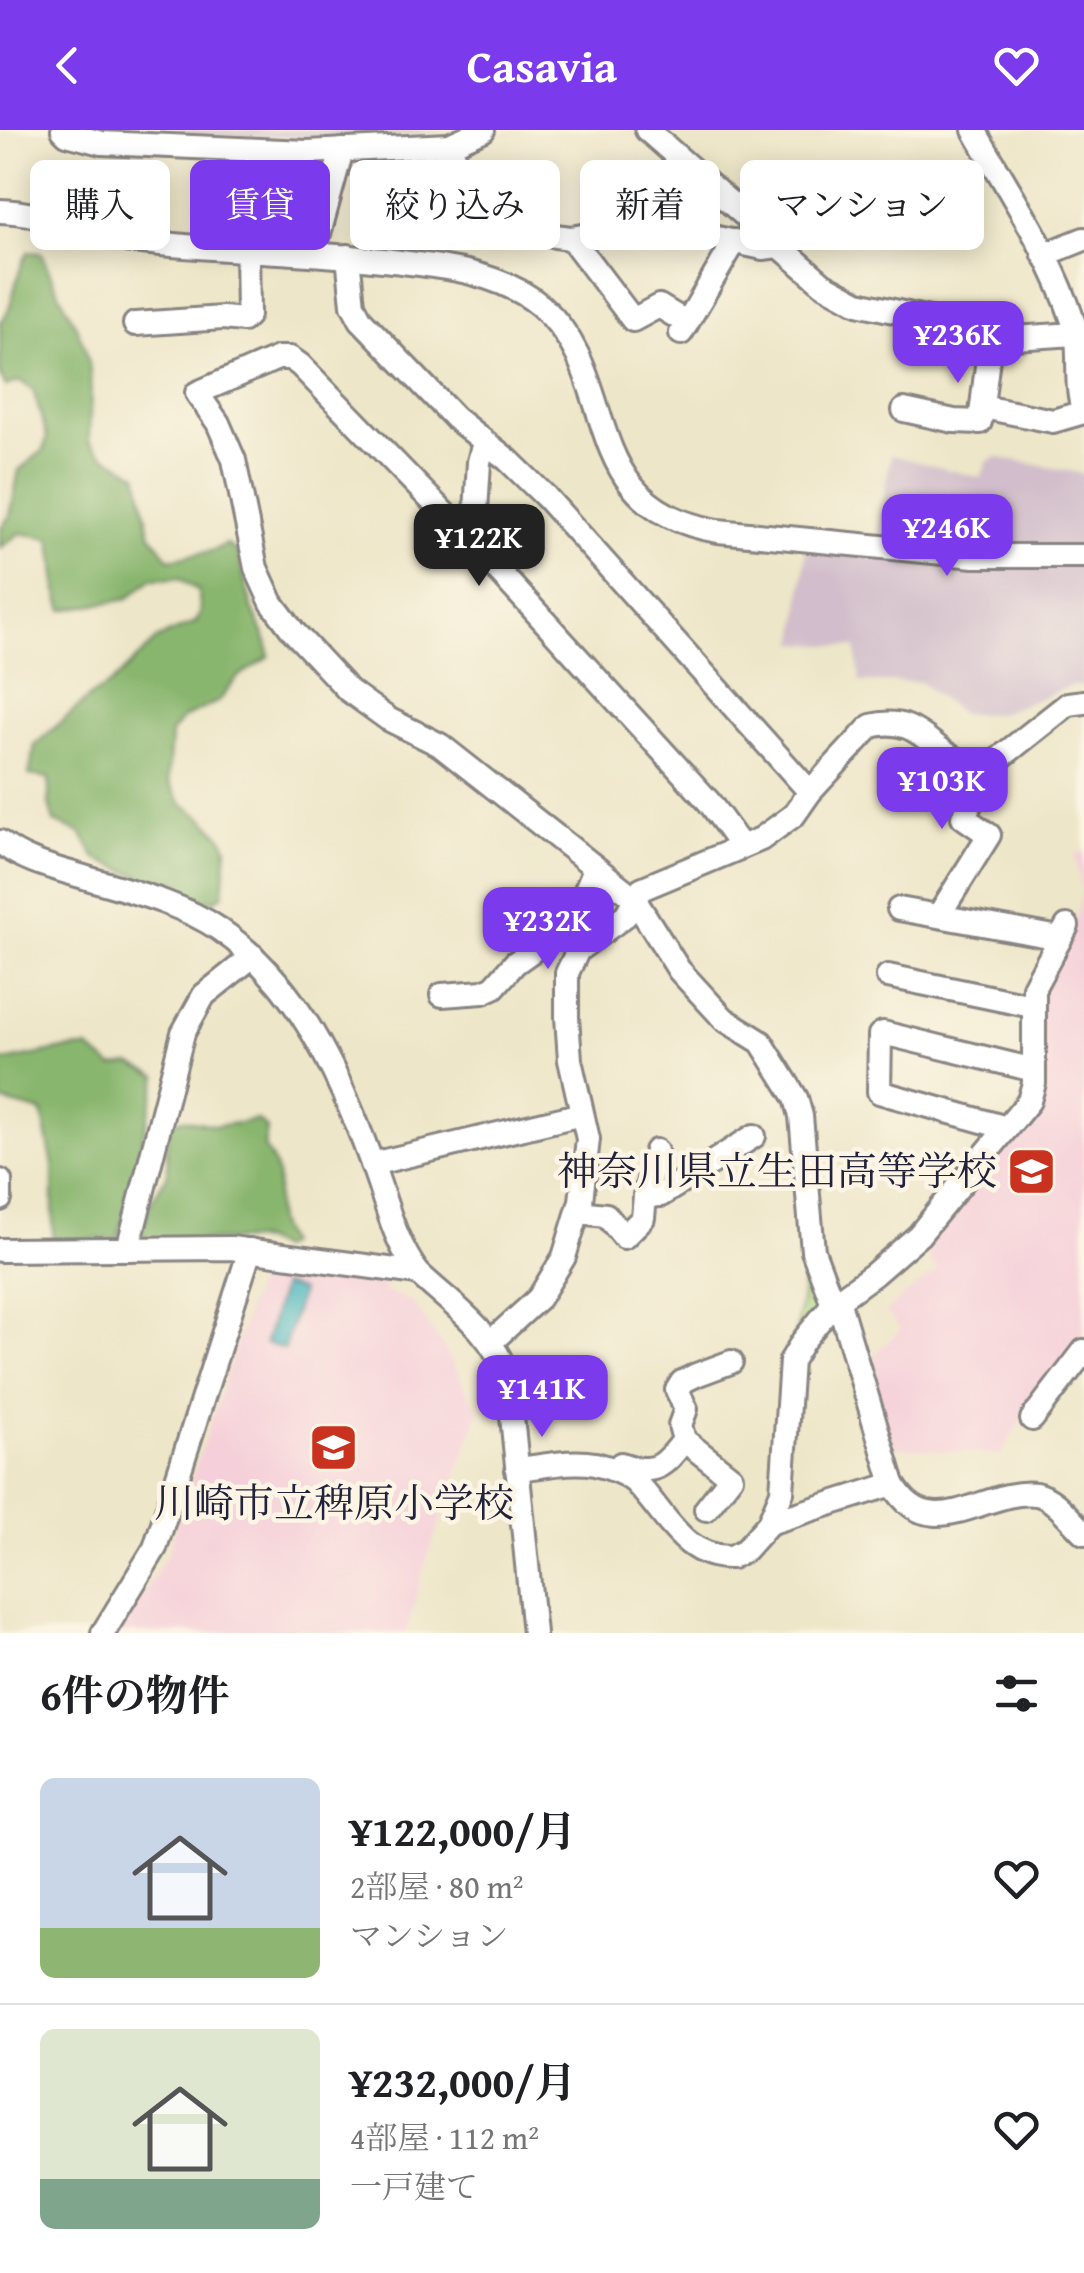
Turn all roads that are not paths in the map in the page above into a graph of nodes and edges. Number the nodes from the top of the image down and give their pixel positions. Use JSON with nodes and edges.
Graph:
{"nodes":[{"id":1,"x":64,"y":130,"type":"edge"},
{"id":2,"x":484,"y":130,"type":"edge"},
{"id":3,"x":647,"y":130,"type":"edge"},
{"id":4,"x":974,"y":130,"type":"edge"},
{"id":5,"x":449,"y":146,"type":"junction"},
{"id":6,"x":342,"y":150,"type":"junction"},
{"id":7,"x":0,"y":211,"type":"edge"},
{"id":8,"x":740,"y":212,"type":"edge"},
{"id":9,"x":571,"y":238,"type":"junction"},
{"id":10,"x":1084,"y":239,"type":"edge"},
{"id":11,"x":735,"y":241,"type":"junction"},
{"id":12,"x":740,"y":242,"type":"edge"},
{"id":13,"x":190,"y":245,"type":"edge"},
{"id":14,"x":247,"y":250,"type":"edge"},
{"id":15,"x":269,"y":250,"type":"edge"},
{"id":16,"x":783,"y":250,"type":"edge"},
{"id":17,"x":314,"y":252,"type":"junction"},
{"id":18,"x":1044,"y":255,"type":"junction"},
{"id":19,"x":348,"y":256,"type":"junction"},
{"id":20,"x":135,"y":324,"type":"dead end"},
{"id":21,"x":991,"y":334,"type":"junction"},
{"id":22,"x":1075,"y":334,"type":"junction"},
{"id":23,"x":982,"y":408,"type":"junction"},
{"id":24,"x":904,"y":410,"type":"dead end"},
{"id":25,"x":1084,"y":412,"type":"edge"},
{"id":26,"x":484,"y":442,"type":"junction"},
{"id":27,"x":474,"y":544,"type":"junction"},
{"id":28,"x":1084,"y":556,"type":"edge"},
{"id":29,"x":1084,"y":702,"type":"edge"},
{"id":30,"x":996,"y":761,"type":"junction"},
{"id":31,"x":810,"y":792,"type":"junction"},
{"id":32,"x":0,"y":842,"type":"edge"},
{"id":33,"x":742,"y":847,"type":"junction"},
{"id":34,"x":595,"y":869,"type":"junction"},
{"id":35,"x":633,"y":897,"type":"junction"},
{"id":36,"x":899,"y":908,"type":"dead end"},
{"id":37,"x":939,"y":915,"type":"junction"},
{"id":38,"x":253,"y":956,"type":"junction"},
{"id":39,"x":888,"y":976,"type":"dead end"},
{"id":40,"x":442,"y":994,"type":"dead end"},
{"id":41,"x":1032,"y":1006,"type":"junction"},
{"id":42,"x":1034,"y":1070,"type":"junction"},
{"id":43,"x":582,"y":1114,"type":"junction"},
{"id":44,"x":1006,"y":1128,"type":"junction"},
{"id":45,"x":754,"y":1136,"type":"dead end"},
{"id":46,"x":656,"y":1151,"type":"dead end"},
{"id":47,"x":372,"y":1164,"type":"junction"},
{"id":48,"x":0,"y":1181,"type":"edge"},
{"id":49,"x":645,"y":1196,"type":"junction"},
{"id":50,"x":0,"y":1199,"type":"edge"},
{"id":51,"x":578,"y":1212,"type":"junction"},
{"id":52,"x":128,"y":1249,"type":"junction"},
{"id":53,"x":0,"y":1250,"type":"edge"},
{"id":54,"x":250,"y":1250,"type":"junction"},
{"id":55,"x":418,"y":1274,"type":"junction"},
{"id":56,"x":835,"y":1302,"type":"junction"},
{"id":57,"x":492,"y":1341,"type":"junction"},
{"id":58,"x":1084,"y":1351,"type":"edge"},
{"id":59,"x":731,"y":1362,"type":"dead end"},
{"id":60,"x":1032,"y":1418,"type":"dead end"},
{"id":61,"x":684,"y":1440,"type":"junction"},
{"id":62,"x":517,"y":1469,"type":"junction"},
{"id":63,"x":609,"y":1469,"type":"junction"},
{"id":64,"x":893,"y":1484,"type":"junction"},
{"id":65,"x":706,"y":1509,"type":"dead end"},
{"id":66,"x":769,"y":1524,"type":"junction"},
{"id":67,"x":1084,"y":1534,"type":"edge"},
{"id":68,"x":103,"y":1633,"type":"edge"},
{"id":69,"x":534,"y":1633,"type":"edge"}],
"edges":[{"from":1,"to":6,"type":"street"},
{"from":2,"to":5,"type":"street"},
{"from":3,"to":8,"type":"street"},
{"from":4,"to":18,"type":"street"},
{"from":5,"to":6,"type":"street"},
{"from":5,"to":9,"type":"street"},
{"from":6,"to":17,"type":"street"},
{"from":7,"to":13,"type":"street"},
{"from":9,"to":11,"type":"street"},
{"from":9,"to":11,"type":"street"},
{"from":10,"to":18,"type":"street"},
{"from":11,"to":12,"type":"street"},
{"from":14,"to":20,"type":"street"},
{"from":15,"to":17,"type":"street"},
{"from":16,"to":21,"type":"street"},
{"from":17,"to":19,"type":"street"},
{"from":18,"to":22,"type":"street"},
{"from":19,"to":26,"type":"street"},
{"from":19,"to":28,"type":"street"},
{"from":21,"to":22,"type":"street"},
{"from":21,"to":23,"type":"street"},
{"from":22,"to":25,"type":"street"},
{"from":23,"to":24,"type":"street"},
{"from":23,"to":25,"type":"street"},
{"from":26,"to":27,"type":"street"},
{"from":26,"to":31,"type":"street"},
{"from":27,"to":33,"type":"street"},
{"from":27,"to":34,"type":"street"},
{"from":29,"to":30,"type":"street"},
{"from":30,"to":31,"type":"street"},
{"from":30,"to":37,"type":"street"},
{"from":31,"to":33,"type":"street"},
{"from":32,"to":38,"type":"street"},
{"from":33,"to":35,"type":"street"},
{"from":34,"to":35,"type":"street"},
{"from":34,"to":40,"type":"street"},
{"from":35,"to":43,"type":"street"},
{"from":35,"to":56,"type":"street"},
{"from":36,"to":37,"type":"street"},
{"from":37,"to":41,"type":"street"},
{"from":38,"to":47,"type":"street"},
{"from":38,"to":52,"type":"street"},
{"from":39,"to":41,"type":"street"},
{"from":41,"to":42,"type":"street"},
{"from":42,"to":44,"type":"street"},
{"from":42,"to":44,"type":"street"},
{"from":43,"to":47,"type":"street"},
{"from":43,"to":51,"type":"street"},
{"from":44,"to":56,"type":"street"},
{"from":45,"to":49,"type":"street"},
{"from":46,"to":49,"type":"street"},
{"from":47,"to":55,"type":"street"},
{"from":48,"to":50,"type":"street"},
{"from":49,"to":51,"type":"street"},
{"from":51,"to":57,"type":"street"},
{"from":52,"to":53,"type":"street"},
{"from":52,"to":54,"type":"street"},
{"from":54,"to":55,"type":"street"},
{"from":54,"to":68,"type":"street"},
{"from":55,"to":57,"type":"street"},
{"from":56,"to":64,"type":"street"},
{"from":56,"to":66,"type":"street"},
{"from":57,"to":62,"type":"street"},
{"from":58,"to":60,"type":"street"},
{"from":59,"to":61,"type":"street"},
{"from":61,"to":63,"type":"street"},
{"from":61,"to":65,"type":"street"},
{"from":62,"to":63,"type":"street"},
{"from":62,"to":69,"type":"street"},
{"from":63,"to":66,"type":"street"},
{"from":64,"to":66,"type":"street"},
{"from":64,"to":67,"type":"street"}]}
